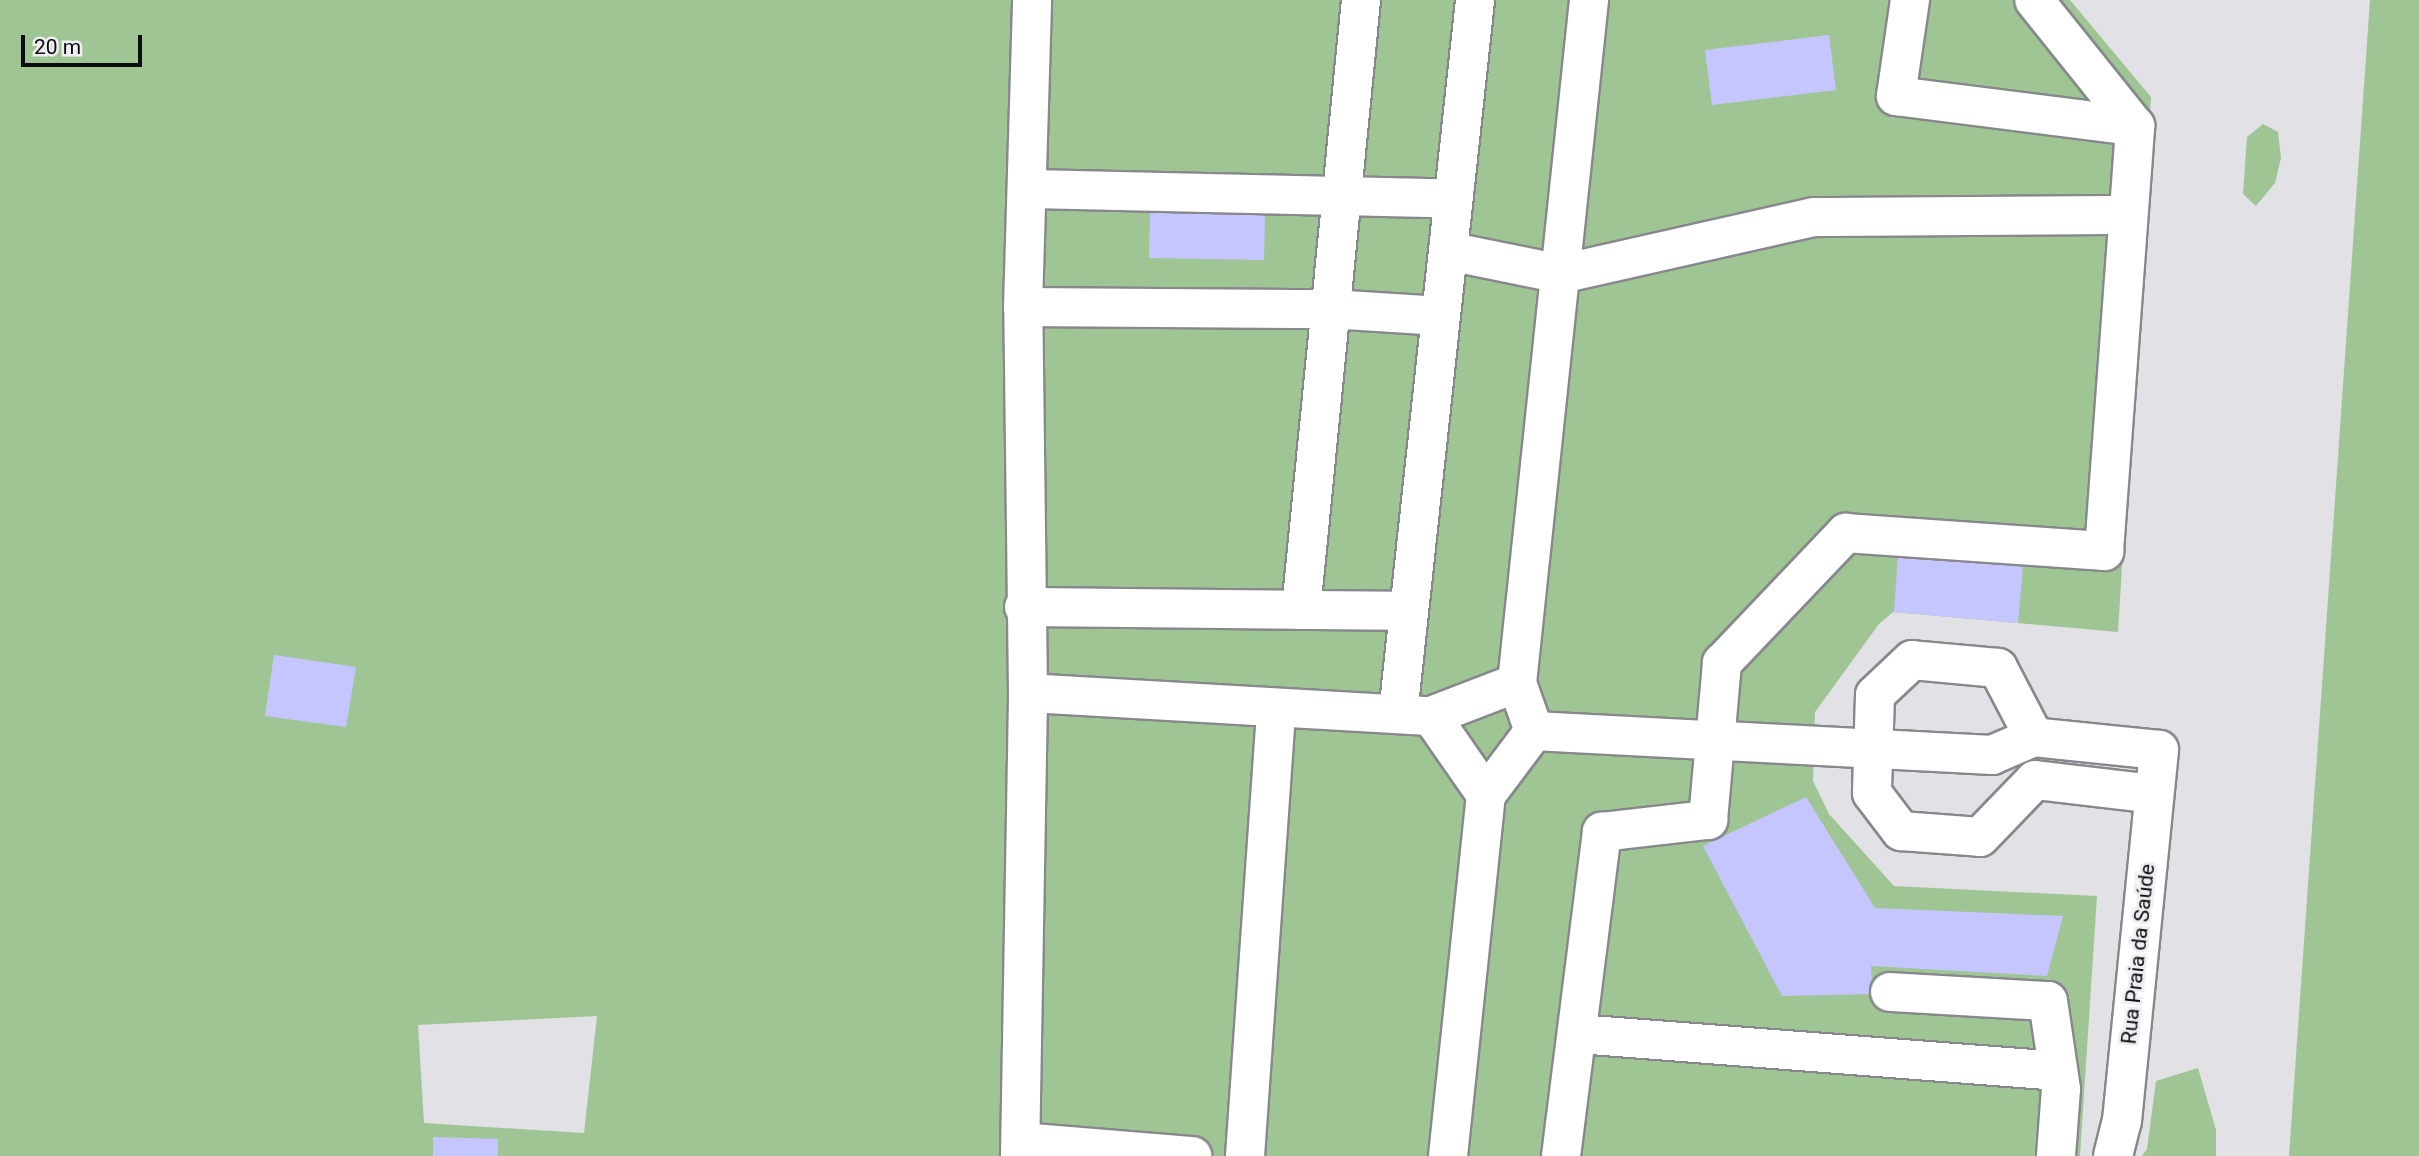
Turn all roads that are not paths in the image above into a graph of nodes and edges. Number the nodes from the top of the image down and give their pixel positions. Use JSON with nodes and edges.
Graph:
{"nodes":[{"id":1,"x":1032,"y":0,"type":"edge"},
{"id":2,"x":1361,"y":0,"type":"edge"},
{"id":3,"x":1475,"y":0,"type":"edge"},
{"id":4,"x":1589,"y":0,"type":"edge"},
{"id":5,"x":1910,"y":0,"type":"edge"},
{"id":6,"x":2034,"y":0,"type":"edge"},
{"id":7,"x":2135,"y":126,"type":"junction"},
{"id":8,"x":1028,"y":189,"type":"junction"},
{"id":9,"x":1341,"y":195,"type":"junction"},
{"id":10,"x":1454,"y":200,"type":"junction"},
{"id":11,"x":2128,"y":215,"type":"junction"},
{"id":12,"x":1448,"y":251,"type":"junction"},
{"id":13,"x":1561,"y":274,"type":"junction"},
{"id":14,"x":1023,"y":307,"type":"junction"},
{"id":15,"x":1329,"y":309,"type":"junction"},
{"id":16,"x":1441,"y":316,"type":"junction"},
{"id":17,"x":1024,"y":607,"type":"junction"},
{"id":18,"x":1301,"y":610,"type":"junction"},
{"id":19,"x":1409,"y":611,"type":"junction"},
{"id":20,"x":1517,"y":683,"type":"junction"},
{"id":21,"x":1028,"y":693,"type":"junction"},
{"id":22,"x":1276,"y":708,"type":"junction"},
{"id":23,"x":1414,"y":715,"type":"junction"},
{"id":24,"x":1534,"y":731,"type":"junction"},
{"id":25,"x":2034,"y":737,"type":"junction"},
{"id":26,"x":1715,"y":740,"type":"junction"},
{"id":27,"x":1873,"y":747,"type":"junction"},
{"id":28,"x":1992,"y":755,"type":"junction"},
{"id":29,"x":2035,"y":780,"type":"junction"},
{"id":30,"x":2154,"y":794,"type":"junction"},
{"id":31,"x":1486,"y":795,"type":"junction"},
{"id":32,"x":1890,"y":992,"type":"dead end"},
{"id":33,"x":1578,"y":1034,"type":"junction"},
{"id":34,"x":2058,"y":1071,"type":"junction"},
{"id":35,"x":1021,"y":1149,"type":"edge"},
{"id":36,"x":1192,"y":1156,"type":"edge"},
{"id":37,"x":1245,"y":1156,"type":"edge"},
{"id":38,"x":1448,"y":1156,"type":"edge"},
{"id":39,"x":1562,"y":1156,"type":"edge"},
{"id":40,"x":2056,"y":1156,"type":"edge"},
{"id":41,"x":2113,"y":1156,"type":"edge"}],
"edges":[{"from":1,"to":8,"type":"lane"},
{"from":2,"to":9,"type":"lane"},
{"from":3,"to":10,"type":"lane"},
{"from":4,"to":13,"type":"lane"},
{"from":5,"to":7,"type":"lane"},
{"from":6,"to":7,"type":"lane"},
{"from":7,"to":11,"type":"lane"},
{"from":8,"to":9,"type":"lane"},
{"from":8,"to":14,"type":"lane"},
{"from":9,"to":10,"type":"lane"},
{"from":9,"to":15,"type":"lane"},
{"from":10,"to":12,"type":"lane"},
{"from":11,"to":13,"type":"lane"},
{"from":11,"to":26,"type":"lane"},
{"from":12,"to":13,"type":"lane"},
{"from":12,"to":16,"type":"lane"},
{"from":13,"to":20,"type":"lane"},
{"from":14,"to":15,"type":"lane"},
{"from":14,"to":17,"type":"lane"},
{"from":15,"to":16,"type":"lane"},
{"from":15,"to":18,"type":"lane"},
{"from":16,"to":19,"type":"lane"},
{"from":17,"to":18,"type":"lane"},
{"from":17,"to":21,"type":"lane"},
{"from":18,"to":19,"type":"lane"},
{"from":19,"to":23,"type":"lane"},
{"from":20,"to":23,"type":"lane"},
{"from":20,"to":24,"type":"lane"},
{"from":21,"to":22,"type":"lane"},
{"from":21,"to":35,"type":"lane"},
{"from":22,"to":23,"type":"lane"},
{"from":22,"to":37,"type":"lane"},
{"from":23,"to":31,"type":"lane"},
{"from":24,"to":26,"type":"lane"},
{"from":24,"to":31,"type":"lane"},
{"from":25,"to":27,"type":"lane"},
{"from":25,"to":28,"type":"lane"},
{"from":25,"to":30,"type":"lane","name":"Rua Praia da Saúde"},
{"from":26,"to":27,"type":"lane"},
{"from":26,"to":33,"type":"lane"},
{"from":27,"to":28,"type":"lane"},
{"from":27,"to":29,"type":"lane"},
{"from":28,"to":29,"type":"lane"},
{"from":29,"to":30,"type":"lane"},
{"from":30,"to":41,"type":"lane","name":"Rua Praia da Saúde"},
{"from":31,"to":38,"type":"lane"},
{"from":32,"to":34,"type":"lane"},
{"from":33,"to":34,"type":"lane"},
{"from":33,"to":39,"type":"lane"},
{"from":34,"to":40,"type":"lane"},
{"from":35,"to":36,"type":"lane"}]}
